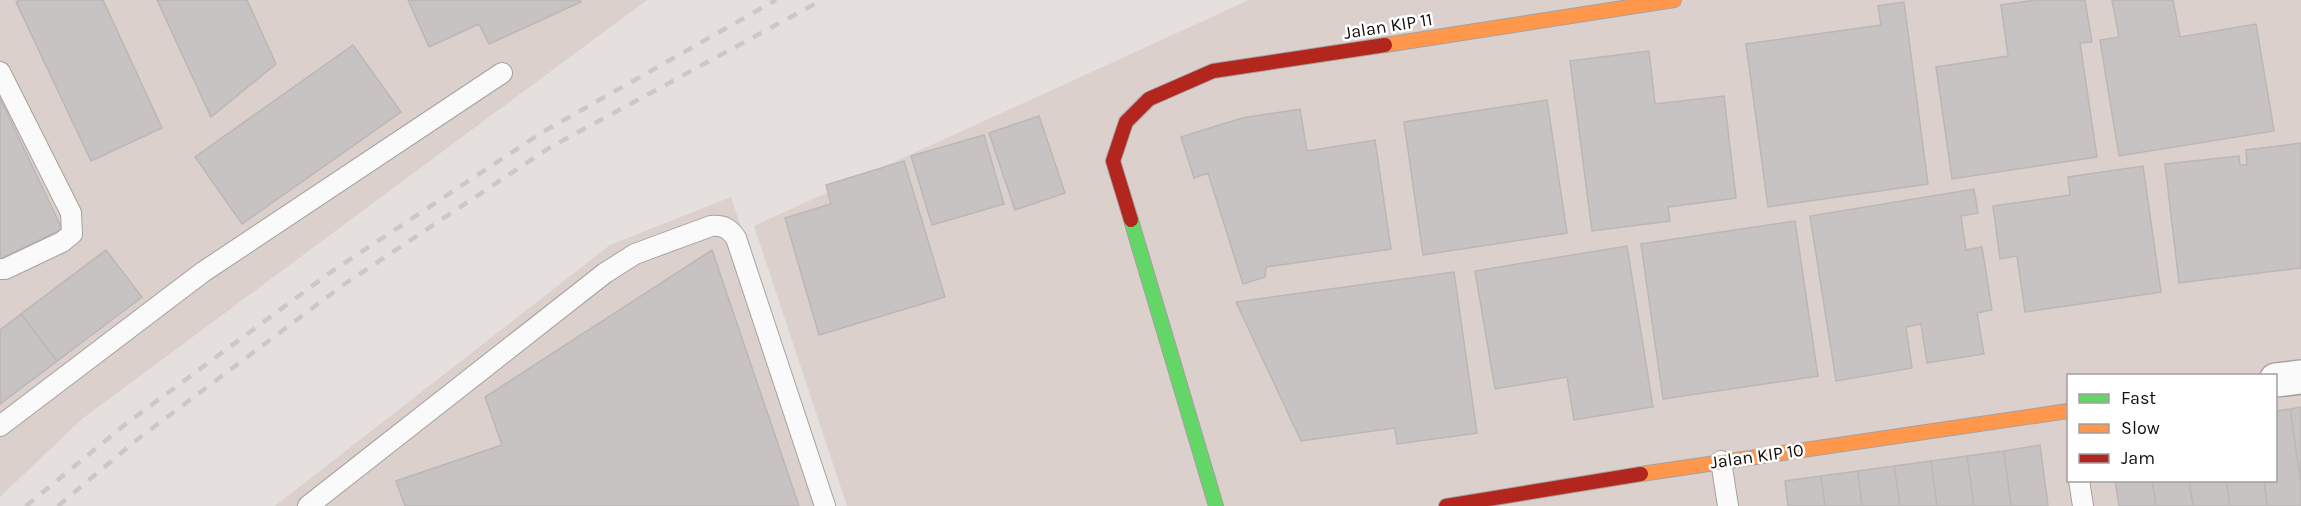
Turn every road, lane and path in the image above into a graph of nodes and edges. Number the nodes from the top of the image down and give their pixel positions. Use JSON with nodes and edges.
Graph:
{"nodes":[{"id":1,"x":1674,"y":0,"type":"edge"},
{"id":2,"x":0,"y":72,"type":"edge"},
{"id":3,"x":502,"y":73,"type":"dead end"},
{"id":4,"x":0,"y":269,"type":"edge"},
{"id":5,"x":2301,"y":376,"type":"edge"},
{"id":6,"x":2277,"y":380,"type":"edge"},
{"id":7,"x":2067,"y":411,"type":"edge"},
{"id":8,"x":0,"y":426,"type":"edge"},
{"id":9,"x":1721,"y":461,"type":"junction"},
{"id":10,"x":2079,"y":482,"type":"edge"},
{"id":11,"x":316,"y":502,"type":"edge"},
{"id":12,"x":825,"y":506,"type":"edge"},
{"id":13,"x":1216,"y":506,"type":"edge"},
{"id":14,"x":1446,"y":506,"type":"edge"},
{"id":15,"x":1728,"y":506,"type":"edge"},
{"id":16,"x":2083,"y":506,"type":"edge"}],
"edges":[{"from":1,"to":13,"type":"street","name":"Jalan KIP 11"},
{"from":2,"to":4,"type":"lane"},
{"from":3,"to":8,"type":"lane"},
{"from":5,"to":6,"type":"street"},
{"from":7,"to":9,"type":"street","name":"Jalan KIP 10"},
{"from":9,"to":14,"type":"street","name":"Jalan KIP 10"},
{"from":9,"to":15,"type":"lane"},
{"from":10,"to":16,"type":"lane"},
{"from":11,"to":12,"type":"lane"}]}
